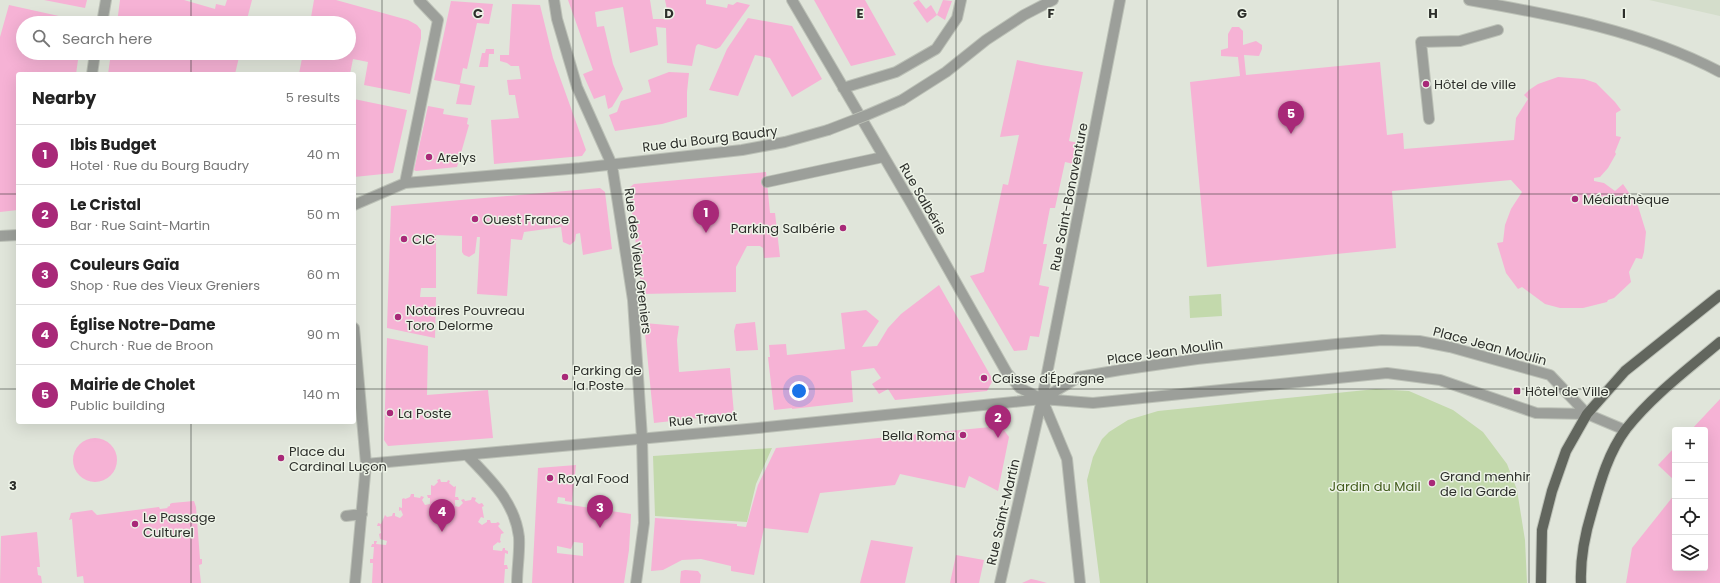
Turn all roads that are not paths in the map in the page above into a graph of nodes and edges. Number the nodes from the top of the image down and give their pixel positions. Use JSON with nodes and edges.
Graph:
{"nodes":[{"id":1,"x":106,"y":0,"type":"edge"},
{"id":2,"x":419,"y":0,"type":"edge"},
{"id":3,"x":554,"y":0,"type":"edge"},
{"id":4,"x":792,"y":0,"type":"edge"},
{"id":5,"x":961,"y":0,"type":"edge"},
{"id":6,"x":1053,"y":0,"type":"edge"},
{"id":7,"x":1120,"y":0,"type":"edge"},
{"id":8,"x":1469,"y":0,"type":"edge"},
{"id":9,"x":103,"y":16,"type":"edge"},
{"id":10,"x":1498,"y":30,"type":"dead end"},
{"id":11,"x":94,"y":60,"type":"edge"},
{"id":12,"x":92,"y":72,"type":"edge"},
{"id":13,"x":1720,"y":72,"type":"edge"},
{"id":14,"x":843,"y":88,"type":"junction"},
{"id":15,"x":1428,"y":120,"type":"dead end"},
{"id":16,"x":883,"y":157,"type":"junction"},
{"id":17,"x":612,"y":165,"type":"junction"},
{"id":18,"x":767,"y":182,"type":"dead end"},
{"id":19,"x":405,"y":183,"type":"junction"},
{"id":20,"x":356,"y":204,"type":"edge"},
{"id":21,"x":16,"y":235,"type":"edge"},
{"id":22,"x":0,"y":236,"type":"edge"},
{"id":23,"x":1720,"y":295,"type":"edge"},
{"id":24,"x":1720,"y":342,"type":"edge"},
{"id":25,"x":356,"y":351,"type":"edge"},
{"id":26,"x":1042,"y":399,"type":"junction"},
{"id":27,"x":1587,"y":414,"type":"junction"},
{"id":28,"x":1625,"y":430,"type":"junction"},
{"id":29,"x":642,"y":438,"type":"junction"},
{"id":30,"x":468,"y":455,"type":"junction"},
{"id":31,"x":366,"y":464,"type":"junction"},
{"id":32,"x":362,"y":514,"type":"junction"},
{"id":33,"x":346,"y":516,"type":"dead end"},
{"id":34,"x":355,"y":583,"type":"edge"},
{"id":35,"x":517,"y":583,"type":"edge"},
{"id":36,"x":636,"y":583,"type":"edge"},
{"id":37,"x":1000,"y":583,"type":"edge"},
{"id":38,"x":1080,"y":583,"type":"edge"},
{"id":39,"x":1541,"y":583,"type":"edge"},
{"id":40,"x":1581,"y":583,"type":"edge"}],
"edges":[{"from":1,"to":9,"type":"street"},
{"from":2,"to":19,"type":"street"},
{"from":3,"to":17,"type":"street","name":"Rue des Vieux Greniers"},
{"from":4,"to":14,"type":"street","name":"Rue Salbérie"},
{"from":5,"to":14,"type":"street"},
{"from":6,"to":17,"type":"street","name":"Rue du Bourg Baudry","bridge":true},
{"from":7,"to":26,"type":"street","name":"Rue Saint-Bonaventure"},
{"from":8,"to":13,"type":"street"},
{"from":10,"to":15,"type":"street"},
{"from":11,"to":12,"type":"street"},
{"from":14,"to":16,"type":"street","name":"Rue Salbérie"},
{"from":16,"to":18,"type":"street"},
{"from":16,"to":26,"type":"street","name":"Rue Salbérie"},
{"from":17,"to":19,"type":"street","name":"Rue du Bourg Baudry"},
{"from":17,"to":29,"type":"street","name":"Rue des Vieux Greniers"},
{"from":19,"to":20,"type":"street","name":"Rue du Bourg Baudry"},
{"from":21,"to":22,"type":"street"},
{"from":23,"to":27,"type":"main road"},
{"from":24,"to":28,"type":"main road"},
{"from":25,"to":31,"type":"street"},
{"from":26,"to":27,"type":"street","name":"Place Jean Moulin"},
{"from":26,"to":27,"type":"street","name":"Place Jean Moulin"},
{"from":26,"to":29,"type":"street","name":"Rue Travot"},
{"from":26,"to":37,"type":"street","name":"Rue Saint-Martin"},
{"from":26,"to":38,"type":"street"},
{"from":27,"to":28,"type":"street","name":"Place Jean Moulin"},
{"from":27,"to":39,"type":"main road"},
{"from":28,"to":40,"type":"main road"},
{"from":29,"to":30,"type":"street","name":"Rue Travot"},
{"from":29,"to":36,"type":"street","name":"Rue des Vieux Greniers"},
{"from":30,"to":31,"type":"street","name":"Rue Travot"},
{"from":30,"to":35,"type":"street"},
{"from":31,"to":32,"type":"street"},
{"from":32,"to":33,"type":"street"},
{"from":32,"to":34,"type":"street"}]}
